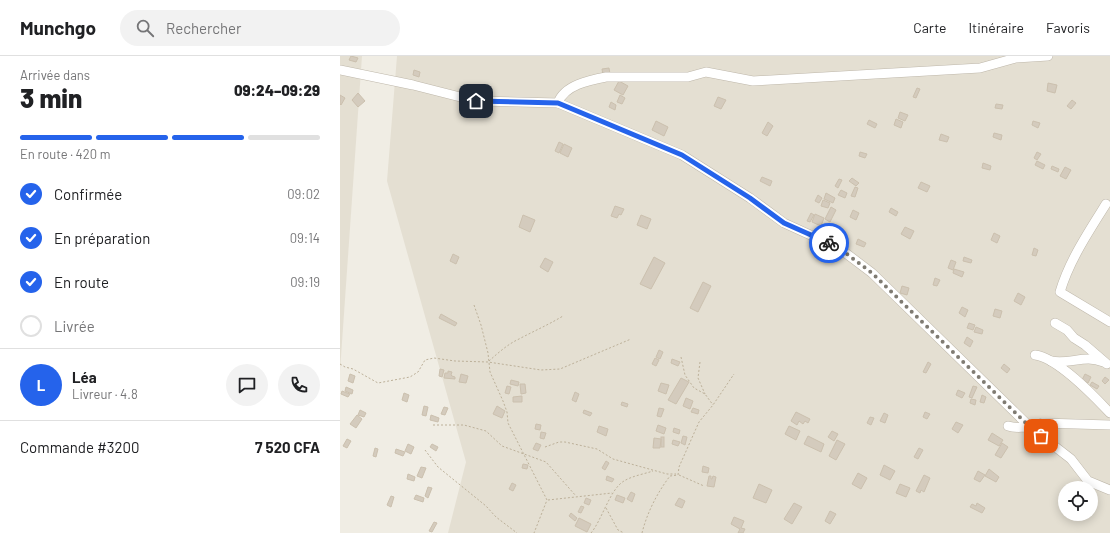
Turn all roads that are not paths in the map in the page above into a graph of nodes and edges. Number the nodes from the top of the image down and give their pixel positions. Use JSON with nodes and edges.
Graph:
{"nodes":[{"id":1,"x":1048,"y":56,"type":"edge"},
{"id":2,"x":340,"y":70,"type":"edge"},
{"id":3,"x":558,"y":103,"type":"junction"},
{"id":4,"x":1106,"y":204,"type":"dead end"},
{"id":5,"x":1110,"y":322,"type":"edge"},
{"id":6,"x":1055,"y":323,"type":"dead end"},
{"id":7,"x":1035,"y":355,"type":"dead end"},
{"id":8,"x":1048,"y":360,"type":"junction"},
{"id":9,"x":1109,"y":365,"type":"edge"},
{"id":10,"x":1110,"y":413,"type":"edge"},
{"id":11,"x":1110,"y":425,"type":"edge"},
{"id":12,"x":1008,"y":426,"type":"dead end"},
{"id":13,"x":1031,"y":428,"type":"junction"},
{"id":14,"x":1110,"y":490,"type":"edge"}],
"edges":[{"from":1,"to":3,"type":"street"},
{"from":2,"to":3,"type":"street"},
{"from":3,"to":13,"type":"street"},
{"from":4,"to":5,"type":"street"},
{"from":6,"to":9,"type":"street"},
{"from":7,"to":8,"type":"street"},
{"from":8,"to":9,"type":"street"},
{"from":8,"to":10,"type":"street"},
{"from":11,"to":13,"type":"street"},
{"from":12,"to":13,"type":"street"},
{"from":13,"to":14,"type":"street"}]}
